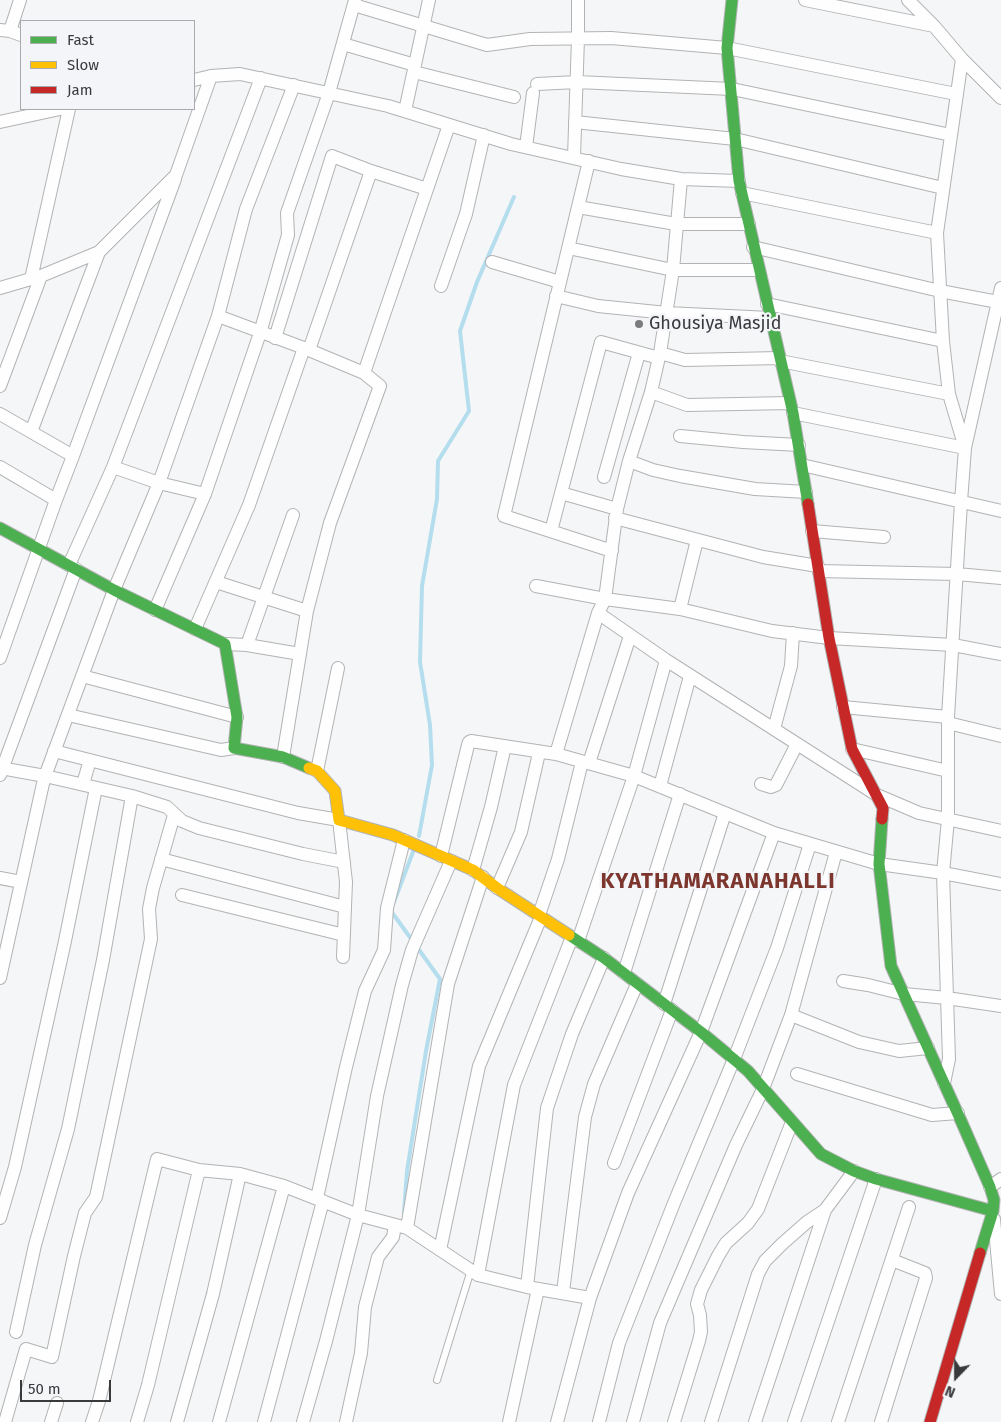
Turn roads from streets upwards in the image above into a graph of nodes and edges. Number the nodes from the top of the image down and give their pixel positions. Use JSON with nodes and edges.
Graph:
{"nodes":[{"id":1,"x":20,"y":0,"type":"edge"},
{"id":2,"x":429,"y":0,"type":"edge"},
{"id":3,"x":578,"y":0,"type":"edge"},
{"id":4,"x":732,"y":0,"type":"edge"},
{"id":5,"x":805,"y":0,"type":"edge"},
{"id":6,"x":908,"y":0,"type":"edge"},
{"id":7,"x":354,"y":2,"type":"edge"},
{"id":8,"x":424,"y":25,"type":"junction"},
{"id":9,"x":934,"y":26,"type":"junction"},
{"id":10,"x":10,"y":32,"type":"edge"},
{"id":11,"x":578,"y":38,"type":"junction"},
{"id":12,"x":343,"y":44,"type":"junction"},
{"id":13,"x":727,"y":48,"type":"junction"},
{"id":14,"x":962,"y":59,"type":"junction"},
{"id":15,"x":414,"y":68,"type":"junction"},
{"id":16,"x":211,"y":76,"type":"junction"},
{"id":17,"x":261,"y":78,"type":"junction"},
{"id":18,"x":195,"y":80,"type":"edge"},
{"id":19,"x":577,"y":82,"type":"junction"},
{"id":20,"x":294,"y":85,"type":"junction"},
{"id":21,"x":732,"y":89,"type":"junction"},
{"id":22,"x":329,"y":93,"type":"junction"},
{"id":23,"x":956,"y":94,"type":"junction"},
{"id":24,"x":514,"y":97,"type":"dead end"},
{"id":25,"x":1001,"y":98,"type":"edge"},
{"id":26,"x":55,"y":110,"type":"edge"},
{"id":27,"x":68,"y":110,"type":"edge"},
{"id":28,"x":405,"y":111,"type":"junction"},
{"id":29,"x":0,"y":122,"type":"edge"},
{"id":30,"x":575,"y":122,"type":"junction"},
{"id":31,"x":449,"y":125,"type":"junction"},
{"id":32,"x":951,"y":135,"type":"junction"},
{"id":33,"x":484,"y":136,"type":"junction"},
{"id":34,"x":735,"y":139,"type":"junction"},
{"id":35,"x":526,"y":147,"type":"junction"},
{"id":36,"x":574,"y":157,"type":"junction"},
{"id":37,"x":589,"y":161,"type":"junction"},
{"id":38,"x":371,"y":171,"type":"junction"},
{"id":39,"x":176,"y":175,"type":"junction"},
{"id":40,"x":681,"y":179,"type":"junction"},
{"id":41,"x":741,"y":187,"type":"junction"},
{"id":42,"x":943,"y":188,"type":"junction"},
{"id":43,"x":427,"y":190,"type":"junction"},
{"id":44,"x":578,"y":206,"type":"junction"},
{"id":45,"x":676,"y":224,"type":"junction"},
{"id":46,"x":748,"y":224,"type":"junction"},
{"id":47,"x":937,"y":234,"type":"junction"},
{"id":48,"x":753,"y":247,"type":"junction"},
{"id":49,"x":568,"y":248,"type":"junction"},
{"id":50,"x":99,"y":252,"type":"junction"},
{"id":51,"x":492,"y":262,"type":"dead end"},
{"id":52,"x":673,"y":270,"type":"junction"},
{"id":53,"x":758,"y":270,"type":"junction"},
{"id":54,"x":36,"y":278,"type":"junction"},
{"id":55,"x":560,"y":282,"type":"junction"},
{"id":56,"x":441,"y":286,"type":"dead end"},
{"id":57,"x":0,"y":288,"type":"edge"},
{"id":58,"x":1001,"y":288,"type":"edge"},
{"id":59,"x":940,"y":291,"type":"junction"},
{"id":60,"x":556,"y":296,"type":"junction"},
{"id":61,"x":998,"y":302,"type":"junction"},
{"id":62,"x":767,"y":304,"type":"junction"},
{"id":63,"x":667,"y":313,"type":"junction"},
{"id":64,"x":218,"y":316,"type":"junction"},
{"id":65,"x":770,"y":318,"type":"junction"},
{"id":66,"x":260,"y":333,"type":"junction"},
{"id":67,"x":275,"y":338,"type":"junction"},
{"id":68,"x":944,"y":341,"type":"junction"},
{"id":69,"x":306,"y":349,"type":"junction"},
{"id":70,"x":638,"y":352,"type":"junction"},
{"id":71,"x":660,"y":356,"type":"junction"},
{"id":72,"x":780,"y":359,"type":"junction"},
{"id":73,"x":364,"y":373,"type":"junction"},
{"id":74,"x":0,"y":386,"type":"edge"},
{"id":75,"x":650,"y":392,"type":"junction"},
{"id":76,"x":949,"y":394,"type":"junction"},
{"id":77,"x":792,"y":408,"type":"junction"},
{"id":78,"x":0,"y":414,"type":"edge"},
{"id":79,"x":31,"y":432,"type":"junction"},
{"id":80,"x":680,"y":436,"type":"dead end"},
{"id":81,"x":799,"y":445,"type":"junction"},
{"id":82,"x":965,"y":448,"type":"junction"},
{"id":83,"x":74,"y":456,"type":"junction"},
{"id":84,"x":629,"y":461,"type":"junction"},
{"id":85,"x":802,"y":466,"type":"junction"},
{"id":86,"x":0,"y":467,"type":"edge"},
{"id":87,"x":113,"y":468,"type":"junction"},
{"id":88,"x":604,"y":477,"type":"dead end"},
{"id":89,"x":159,"y":483,"type":"junction"},
{"id":90,"x":806,"y":492,"type":"junction"},
{"id":91,"x":561,"y":493,"type":"junction"},
{"id":92,"x":205,"y":494,"type":"junction"},
{"id":93,"x":56,"y":500,"type":"junction"},
{"id":94,"x":961,"y":502,"type":"junction"},
{"id":95,"x":1001,"y":511,"type":"edge"},
{"id":96,"x":616,"y":514,"type":"junction"},
{"id":97,"x":293,"y":515,"type":"dead end"},
{"id":98,"x":0,"y":528,"type":"edge"},
{"id":99,"x":551,"y":531,"type":"junction"},
{"id":100,"x":812,"y":531,"type":"junction"},
{"id":101,"x":884,"y":537,"type":"dead end"},
{"id":102,"x":696,"y":540,"type":"junction"},
{"id":103,"x":39,"y":549,"type":"junction"},
{"id":104,"x":612,"y":551,"type":"junction"},
{"id":105,"x":72,"y":567,"type":"junction"},
{"id":106,"x":818,"y":569,"type":"junction"},
{"id":107,"x":957,"y":574,"type":"junction"},
{"id":108,"x":1001,"y":578,"type":"edge"},
{"id":109,"x":216,"y":582,"type":"junction"},
{"id":110,"x":536,"y":586,"type":"dead end"},
{"id":111,"x":114,"y":590,"type":"junction"},
{"id":112,"x":264,"y":598,"type":"junction"},
{"id":113,"x":606,"y":600,"type":"junction"},
{"id":114,"x":680,"y":609,"type":"junction"},
{"id":115,"x":155,"y":610,"type":"junction"},
{"id":116,"x":307,"y":612,"type":"junction"},
{"id":117,"x":598,"y":613,"type":"junction"},
{"id":118,"x":194,"y":629,"type":"junction"},
{"id":119,"x":4,"y":633,"type":"edge"},
{"id":120,"x":792,"y":633,"type":"junction"},
{"id":121,"x":630,"y":636,"type":"junction"},
{"id":122,"x":829,"y":638,"type":"junction"},
{"id":123,"x":225,"y":644,"type":"junction"},
{"id":124,"x":953,"y":645,"type":"junction"},
{"id":125,"x":246,"y":646,"type":"junction"},
{"id":126,"x":300,"y":654,"type":"junction"},
{"id":127,"x":1001,"y":654,"type":"edge"},
{"id":128,"x":0,"y":658,"type":"edge"},
{"id":129,"x":666,"y":660,"type":"junction"},
{"id":130,"x":338,"y":668,"type":"dead end"},
{"id":131,"x":82,"y":676,"type":"junction"},
{"id":132,"x":690,"y":676,"type":"junction"},
{"id":133,"x":843,"y":706,"type":"junction"},
{"id":134,"x":68,"y":714,"type":"junction"},
{"id":135,"x":237,"y":717,"type":"junction"},
{"id":136,"x":948,"y":720,"type":"junction"},
{"id":137,"x":774,"y":730,"type":"junction"},
{"id":138,"x":1001,"y":736,"type":"edge"},
{"id":139,"x":797,"y":744,"type":"junction"},
{"id":140,"x":505,"y":746,"type":"junction"},
{"id":141,"x":234,"y":748,"type":"junction"},
{"id":142,"x":852,"y":749,"type":"junction"},
{"id":143,"x":54,"y":751,"type":"junction"},
{"id":144,"x":539,"y":752,"type":"junction"},
{"id":145,"x":556,"y":754,"type":"junction"},
{"id":146,"x":283,"y":757,"type":"junction"},
{"id":147,"x":90,"y":760,"type":"junction"},
{"id":148,"x":585,"y":763,"type":"junction"},
{"id":149,"x":0,"y":770,"type":"edge"},
{"id":150,"x":317,"y":771,"type":"junction"},
{"id":151,"x":948,"y":772,"type":"junction"},
{"id":152,"x":45,"y":776,"type":"junction"},
{"id":153,"x":634,"y":776,"type":"junction"},
{"id":154,"x":83,"y":784,"type":"junction"},
{"id":155,"x":761,"y":784,"type":"dead end"},
{"id":156,"x":660,"y":786,"type":"junction"},
{"id":157,"x":96,"y":788,"type":"junction"},
{"id":158,"x":680,"y":794,"type":"junction"},
{"id":159,"x":876,"y":795,"type":"junction"},
{"id":160,"x":132,"y":796,"type":"junction"},
{"id":161,"x":725,"y":813,"type":"junction"},
{"id":162,"x":174,"y":815,"type":"junction"},
{"id":163,"x":948,"y":819,"type":"junction"},
{"id":164,"x":339,"y":820,"type":"junction"},
{"id":165,"x":1001,"y":831,"type":"edge"},
{"id":166,"x":774,"y":833,"type":"junction"},
{"id":167,"x":404,"y":840,"type":"junction"},
{"id":168,"x":810,"y":844,"type":"junction"},
{"id":169,"x":836,"y":852,"type":"junction"},
{"id":170,"x":446,"y":858,"type":"junction"},
{"id":171,"x":161,"y":859,"type":"junction"},
{"id":172,"x":344,"y":862,"type":"junction"},
{"id":173,"x":879,"y":864,"type":"junction"},
{"id":174,"x":943,"y":873,"type":"junction"},
{"id":175,"x":478,"y":874,"type":"junction"},
{"id":176,"x":0,"y":878,"type":"edge"},
{"id":177,"x":21,"y":882,"type":"junction"},
{"id":178,"x":1001,"y":884,"type":"edge"},
{"id":179,"x":497,"y":888,"type":"junction"},
{"id":180,"x":182,"y":895,"type":"dead end"},
{"id":181,"x":345,"y":907,"type":"junction"},
{"id":182,"x":540,"y":916,"type":"junction"},
{"id":183,"x":344,"y":935,"type":"junction"},
{"id":184,"x":575,"y":939,"type":"junction"},
{"id":185,"x":344,"y":957,"type":"dead end"},
{"id":186,"x":604,"y":958,"type":"junction"},
{"id":187,"x":1,"y":970,"type":"edge"},
{"id":188,"x":624,"y":973,"type":"junction"},
{"id":189,"x":843,"y":981,"type":"dead end"},
{"id":190,"x":637,"y":984,"type":"junction"},
{"id":191,"x":904,"y":994,"type":"junction"},
{"id":192,"x":947,"y":998,"type":"junction"},
{"id":193,"x":668,"y":1006,"type":"junction"},
{"id":194,"x":1001,"y":1006,"type":"edge"},
{"id":195,"x":791,"y":1015,"type":"junction"},
{"id":196,"x":702,"y":1032,"type":"junction"},
{"id":197,"x":928,"y":1048,"type":"junction"},
{"id":198,"x":734,"y":1059,"type":"junction"},
{"id":199,"x":797,"y":1074,"type":"dead end"},
{"id":200,"x":944,"y":1084,"type":"junction"},
{"id":201,"x":763,"y":1089,"type":"junction"},
{"id":202,"x":958,"y":1113,"type":"junction"},
{"id":203,"x":792,"y":1122,"type":"junction"},
{"id":204,"x":614,"y":1163,"type":"dead end"},
{"id":205,"x":199,"y":1170,"type":"junction"},
{"id":206,"x":854,"y":1170,"type":"junction"},
{"id":207,"x":240,"y":1174,"type":"junction"},
{"id":208,"x":876,"y":1179,"type":"junction"},
{"id":209,"x":996,"y":1183,"type":"edge"},
{"id":210,"x":284,"y":1186,"type":"junction"},
{"id":211,"x":320,"y":1200,"type":"junction"},
{"id":212,"x":996,"y":1204,"type":"edge"},
{"id":213,"x":909,"y":1207,"type":"dead end"},
{"id":214,"x":824,"y":1210,"type":"junction"},
{"id":215,"x":358,"y":1215,"type":"junction"},
{"id":216,"x":0,"y":1218,"type":"edge"},
{"id":217,"x":401,"y":1226,"type":"junction"},
{"id":218,"x":440,"y":1250,"type":"junction"},
{"id":219,"x":999,"y":1251,"type":"edge"},
{"id":220,"x":892,"y":1260,"type":"junction"},
{"id":221,"x":475,"y":1272,"type":"junction"},
{"id":222,"x":532,"y":1288,"type":"junction"},
{"id":223,"x":563,"y":1292,"type":"junction"},
{"id":224,"x":1001,"y":1294,"type":"edge"},
{"id":225,"x":590,"y":1298,"type":"junction"},
{"id":226,"x":16,"y":1332,"type":"dead end"},
{"id":227,"x":57,"y":1402,"type":"dead end"},
{"id":228,"x":6,"y":1422,"type":"edge"},
{"id":229,"x":51,"y":1422,"type":"edge"},
{"id":230,"x":92,"y":1422,"type":"edge"},
{"id":231,"x":137,"y":1422,"type":"edge"},
{"id":232,"x":177,"y":1422,"type":"edge"},
{"id":233,"x":219,"y":1422,"type":"edge"},
{"id":234,"x":264,"y":1422,"type":"edge"},
{"id":235,"x":303,"y":1422,"type":"edge"},
{"id":236,"x":346,"y":1422,"type":"edge"},
{"id":237,"x":509,"y":1422,"type":"edge"},
{"id":238,"x":557,"y":1422,"type":"edge"},
{"id":239,"x":599,"y":1422,"type":"edge"},
{"id":240,"x":634,"y":1422,"type":"edge"},
{"id":241,"x":674,"y":1422,"type":"edge"},
{"id":242,"x":711,"y":1422,"type":"edge"},
{"id":243,"x":755,"y":1422,"type":"edge"},
{"id":244,"x":794,"y":1422,"type":"edge"},
{"id":245,"x":838,"y":1422,"type":"edge"},
{"id":246,"x":881,"y":1422,"type":"edge"},
{"id":247,"x":930,"y":1422,"type":"edge"}],
"edges":[{"from":1,"to":10,"type":"street"},
{"from":2,"to":8,"type":"street"},
{"from":3,"to":11,"type":"street"},
{"from":4,"to":13,"type":"street"},
{"from":5,"to":9,"type":"street"},
{"from":6,"to":9,"type":"street"},
{"from":7,"to":8,"type":"street"},
{"from":7,"to":12,"type":"street"},
{"from":8,"to":11,"type":"street"},
{"from":8,"to":15,"type":"street"},
{"from":9,"to":14,"type":"street"},
{"from":11,"to":13,"type":"street"},
{"from":11,"to":19,"type":"street"},
{"from":12,"to":15,"type":"street"},
{"from":12,"to":22,"type":"street"},
{"from":13,"to":21,"type":"street"},
{"from":13,"to":23,"type":"street"},
{"from":14,"to":23,"type":"street"},
{"from":14,"to":25,"type":"street"},
{"from":15,"to":24,"type":"street"},
{"from":15,"to":28,"type":"street"},
{"from":16,"to":17,"type":"street"},
{"from":16,"to":18,"type":"street"},
{"from":16,"to":39,"type":"street"},
{"from":17,"to":20,"type":"street"},
{"from":17,"to":87,"type":"street"},
{"from":19,"to":21,"type":"street"},
{"from":19,"to":30,"type":"street"},
{"from":19,"to":35,"type":"street"},
{"from":20,"to":22,"type":"street"},
{"from":20,"to":64,"type":"street"},
{"from":21,"to":32,"type":"street"},
{"from":21,"to":34,"type":"street"},
{"from":22,"to":28,"type":"street"},
{"from":22,"to":66,"type":"street"},
{"from":23,"to":32,"type":"street"},
{"from":26,"to":29,"type":"street"},
{"from":27,"to":54,"type":"street"},
{"from":28,"to":31,"type":"street"},
{"from":30,"to":34,"type":"street"},
{"from":30,"to":36,"type":"street"},
{"from":31,"to":33,"type":"street"},
{"from":31,"to":43,"type":"street"},
{"from":32,"to":42,"type":"street"},
{"from":33,"to":35,"type":"street"},
{"from":33,"to":56,"type":"street"},
{"from":34,"to":41,"type":"street"},
{"from":34,"to":42,"type":"street"},
{"from":35,"to":36,"type":"street"},
{"from":36,"to":37,"type":"street"},
{"from":37,"to":40,"type":"street"},
{"from":37,"to":44,"type":"street"},
{"from":38,"to":43,"type":"street"},
{"from":38,"to":67,"type":"street"},
{"from":38,"to":69,"type":"street"},
{"from":39,"to":50,"type":"street"},
{"from":39,"to":83,"type":"street"},
{"from":40,"to":41,"type":"street"},
{"from":40,"to":45,"type":"street"},
{"from":41,"to":46,"type":"street"},
{"from":41,"to":47,"type":"street"},
{"from":42,"to":47,"type":"street"},
{"from":43,"to":73,"type":"street"},
{"from":44,"to":45,"type":"street"},
{"from":44,"to":49,"type":"street"},
{"from":45,"to":46,"type":"street"},
{"from":45,"to":52,"type":"street"},
{"from":46,"to":48,"type":"street"},
{"from":47,"to":59,"type":"street"},
{"from":48,"to":53,"type":"street"},
{"from":48,"to":59,"type":"street"},
{"from":49,"to":52,"type":"street"},
{"from":49,"to":55,"type":"street"},
{"from":50,"to":54,"type":"street"},
{"from":50,"to":79,"type":"street"},
{"from":51,"to":55,"type":"street"},
{"from":52,"to":53,"type":"street"},
{"from":52,"to":63,"type":"street"},
{"from":53,"to":62,"type":"street"},
{"from":54,"to":57,"type":"street"},
{"from":54,"to":74,"type":"street"},
{"from":55,"to":60,"type":"street"},
{"from":58,"to":61,"type":"street"},
{"from":59,"to":61,"type":"street"},
{"from":59,"to":68,"type":"street"},
{"from":60,"to":63,"type":"street"},
{"from":60,"to":99,"type":"street"},
{"from":61,"to":82,"type":"street"},
{"from":62,"to":65,"type":"street"},
{"from":62,"to":68,"type":"street"},
{"from":63,"to":65,"type":"street"},
{"from":63,"to":71,"type":"street"},
{"from":64,"to":66,"type":"street"},
{"from":64,"to":89,"type":"street"},
{"from":65,"to":72,"type":"street"},
{"from":66,"to":67,"type":"street"},
{"from":66,"to":92,"type":"street"},
{"from":67,"to":69,"type":"street"},
{"from":68,"to":76,"type":"street"},
{"from":69,"to":73,"type":"street"},
{"from":69,"to":109,"type":"street"},
{"from":70,"to":71,"type":"street"},
{"from":70,"to":88,"type":"street"},
{"from":70,"to":91,"type":"street"},
{"from":71,"to":72,"type":"street"},
{"from":71,"to":75,"type":"street"},
{"from":72,"to":76,"type":"street"},
{"from":72,"to":77,"type":"street"},
{"from":73,"to":116,"type":"street"},
{"from":75,"to":77,"type":"street"},
{"from":75,"to":84,"type":"street"},
{"from":76,"to":82,"type":"street"},
{"from":77,"to":81,"type":"street"},
{"from":77,"to":82,"type":"street"},
{"from":78,"to":79,"type":"street"},
{"from":79,"to":83,"type":"street"},
{"from":80,"to":81,"type":"street"},
{"from":81,"to":85,"type":"street"},
{"from":82,"to":94,"type":"street"},
{"from":83,"to":93,"type":"street"},
{"from":84,"to":90,"type":"street"},
{"from":84,"to":96,"type":"street"},
{"from":85,"to":90,"type":"street"},
{"from":85,"to":94,"type":"street"},
{"from":86,"to":93,"type":"street"},
{"from":87,"to":89,"type":"street"},
{"from":87,"to":105,"type":"street"},
{"from":89,"to":92,"type":"street"},
{"from":89,"to":111,"type":"street"},
{"from":90,"to":100,"type":"street"},
{"from":91,"to":96,"type":"street"},
{"from":91,"to":99,"type":"street"},
{"from":92,"to":115,"type":"street"},
{"from":93,"to":103,"type":"street"},
{"from":94,"to":95,"type":"street"},
{"from":94,"to":107,"type":"street"},
{"from":96,"to":102,"type":"street"},
{"from":96,"to":104,"type":"street"},
{"from":97,"to":112,"type":"street"},
{"from":98,"to":103,"type":"street"},
{"from":99,"to":104,"type":"street"},
{"from":100,"to":101,"type":"street"},
{"from":100,"to":106,"type":"street"},
{"from":102,"to":106,"type":"street"},
{"from":102,"to":114,"type":"street"},
{"from":103,"to":105,"type":"street"},
{"from":103,"to":119,"type":"street"},
{"from":104,"to":113,"type":"street"},
{"from":105,"to":111,"type":"street"},
{"from":105,"to":149,"type":"street"},
{"from":106,"to":107,"type":"street"},
{"from":106,"to":122,"type":"street"},
{"from":107,"to":108,"type":"street"},
{"from":107,"to":124,"type":"street"},
{"from":109,"to":112,"type":"street"},
{"from":109,"to":118,"type":"street"},
{"from":110,"to":113,"type":"street"},
{"from":111,"to":115,"type":"street"},
{"from":111,"to":131,"type":"street"},
{"from":112,"to":116,"type":"street"},
{"from":112,"to":125,"type":"street"},
{"from":113,"to":114,"type":"street"},
{"from":113,"to":117,"type":"street"},
{"from":114,"to":120,"type":"street"},
{"from":115,"to":118,"type":"street"},
{"from":116,"to":126,"type":"street"},
{"from":117,"to":121,"type":"street"},
{"from":117,"to":145,"type":"street"},
{"from":118,"to":123,"type":"street"},
{"from":119,"to":128,"type":"street"},
{"from":120,"to":122,"type":"street"},
{"from":120,"to":137,"type":"street"},
{"from":121,"to":129,"type":"street"},
{"from":121,"to":148,"type":"street"},
{"from":122,"to":124,"type":"street"},
{"from":122,"to":133,"type":"street"},
{"from":123,"to":125,"type":"street"},
{"from":123,"to":135,"type":"street"},
{"from":124,"to":127,"type":"street"},
{"from":124,"to":136,"type":"street"},
{"from":125,"to":126,"type":"street"},
{"from":126,"to":146,"type":"street"},
{"from":129,"to":132,"type":"street"},
{"from":129,"to":153,"type":"street"},
{"from":130,"to":150,"type":"street"},
{"from":131,"to":134,"type":"street"},
{"from":131,"to":135,"type":"street"},
{"from":132,"to":137,"type":"street"},
{"from":132,"to":156,"type":"street"},
{"from":133,"to":136,"type":"street"},
{"from":133,"to":142,"type":"street"},
{"from":134,"to":141,"type":"street"},
{"from":134,"to":143,"type":"street"},
{"from":135,"to":141,"type":"street"},
{"from":136,"to":138,"type":"street"},
{"from":136,"to":151,"type":"street"},
{"from":137,"to":139,"type":"street"},
{"from":139,"to":155,"type":"street"},
{"from":139,"to":159,"type":"street"},
{"from":140,"to":144,"type":"street"},
{"from":140,"to":170,"type":"street"},
{"from":140,"to":175,"type":"street"},
{"from":141,"to":146,"type":"street"},
{"from":142,"to":151,"type":"street"},
{"from":142,"to":159,"type":"street"},
{"from":143,"to":147,"type":"street"},
{"from":143,"to":152,"type":"street"},
{"from":144,"to":145,"type":"street"},
{"from":144,"to":179,"type":"street"},
{"from":145,"to":148,"type":"street"},
{"from":146,"to":150,"type":"street"},
{"from":147,"to":154,"type":"street"},
{"from":147,"to":164,"type":"street"},
{"from":148,"to":153,"type":"street"},
{"from":148,"to":182,"type":"street"},
{"from":149,"to":152,"type":"street"},
{"from":150,"to":164,"type":"street"},
{"from":151,"to":163,"type":"street"},
{"from":152,"to":154,"type":"street"},
{"from":152,"to":177,"type":"street"},
{"from":153,"to":156,"type":"street"},
{"from":153,"to":184,"type":"street"},
{"from":154,"to":157,"type":"street"},
{"from":156,"to":158,"type":"street"},
{"from":157,"to":160,"type":"street"},
{"from":157,"to":216,"type":"street"},
{"from":158,"to":161,"type":"street"},
{"from":158,"to":188,"type":"street"},
{"from":159,"to":163,"type":"street"},
{"from":159,"to":173,"type":"street"},
{"from":160,"to":162,"type":"street"},
{"from":160,"to":226,"type":"street"},
{"from":161,"to":166,"type":"street"},
{"from":161,"to":193,"type":"street"},
{"from":162,"to":171,"type":"street"},
{"from":162,"to":172,"type":"street"},
{"from":163,"to":165,"type":"street"},
{"from":163,"to":174,"type":"street"},
{"from":164,"to":167,"type":"street"},
{"from":164,"to":172,"type":"street"},
{"from":166,"to":168,"type":"street"},
{"from":166,"to":196,"type":"street"},
{"from":167,"to":170,"type":"street"},
{"from":167,"to":211,"type":"street"},
{"from":168,"to":169,"type":"street"},
{"from":168,"to":198,"type":"street"},
{"from":169,"to":173,"type":"street"},
{"from":169,"to":195,"type":"street"},
{"from":170,"to":175,"type":"street"},
{"from":170,"to":215,"type":"street"},
{"from":171,"to":181,"type":"street"},
{"from":171,"to":228,"type":"street"},
{"from":172,"to":181,"type":"street"},
{"from":173,"to":174,"type":"street"},
{"from":173,"to":191,"type":"street"},
{"from":174,"to":178,"type":"street"},
{"from":174,"to":192,"type":"street"},
{"from":175,"to":179,"type":"street"},
{"from":175,"to":217,"type":"street"},
{"from":176,"to":177,"type":"street"},
{"from":177,"to":187,"type":"street"},
{"from":179,"to":182,"type":"street"},
{"from":180,"to":183,"type":"street"},
{"from":181,"to":183,"type":"street"},
{"from":182,"to":184,"type":"street"},
{"from":182,"to":218,"type":"street"},
{"from":183,"to":185,"type":"street"},
{"from":184,"to":186,"type":"street"},
{"from":184,"to":221,"type":"street"},
{"from":186,"to":188,"type":"street"},
{"from":186,"to":222,"type":"street"},
{"from":188,"to":190,"type":"street"},
{"from":189,"to":191,"type":"street"},
{"from":190,"to":193,"type":"street"},
{"from":190,"to":223,"type":"street"},
{"from":191,"to":192,"type":"street"},
{"from":191,"to":197,"type":"street"},
{"from":192,"to":194,"type":"street"},
{"from":192,"to":200,"type":"street"},
{"from":193,"to":196,"type":"street"},
{"from":193,"to":204,"type":"street"},
{"from":195,"to":197,"type":"street"},
{"from":195,"to":201,"type":"street"},
{"from":196,"to":198,"type":"street"},
{"from":196,"to":225,"type":"street"},
{"from":197,"to":200,"type":"street"},
{"from":198,"to":201,"type":"street"},
{"from":198,"to":239,"type":"street"},
{"from":199,"to":202,"type":"street"},
{"from":200,"to":202,"type":"street"},
{"from":201,"to":203,"type":"street"},
{"from":201,"to":240,"type":"street"},
{"from":202,"to":209,"type":"street"},
{"from":203,"to":206,"type":"street"},
{"from":203,"to":241,"type":"street"},
{"from":205,"to":207,"type":"street"},
{"from":205,"to":230,"type":"street"},
{"from":205,"to":231,"type":"street"},
{"from":206,"to":208,"type":"street"},
{"from":206,"to":214,"type":"street"},
{"from":207,"to":210,"type":"street"},
{"from":207,"to":232,"type":"street"},
{"from":208,"to":212,"type":"street"},
{"from":208,"to":244,"type":"street"},
{"from":209,"to":212,"type":"street"},
{"from":210,"to":211,"type":"street"},
{"from":210,"to":233,"type":"street"},
{"from":211,"to":215,"type":"street"},
{"from":211,"to":234,"type":"street"},
{"from":212,"to":219,"type":"street"},
{"from":212,"to":247,"type":"street"},
{"from":213,"to":220,"type":"street"},
{"from":214,"to":242,"type":"street"},
{"from":214,"to":243,"type":"street"},
{"from":215,"to":217,"type":"street"},
{"from":215,"to":235,"type":"street"},
{"from":217,"to":218,"type":"street"},
{"from":217,"to":236,"type":"street"},
{"from":218,"to":221,"type":"street"},
{"from":219,"to":224,"type":"street"},
{"from":220,"to":245,"type":"street"},
{"from":220,"to":246,"type":"street"},
{"from":221,"to":222,"type":"street"},
{"from":222,"to":223,"type":"street"},
{"from":222,"to":237,"type":"street"},
{"from":223,"to":225,"type":"street"},
{"from":225,"to":238,"type":"street"},
{"from":227,"to":229,"type":"street"}]}
